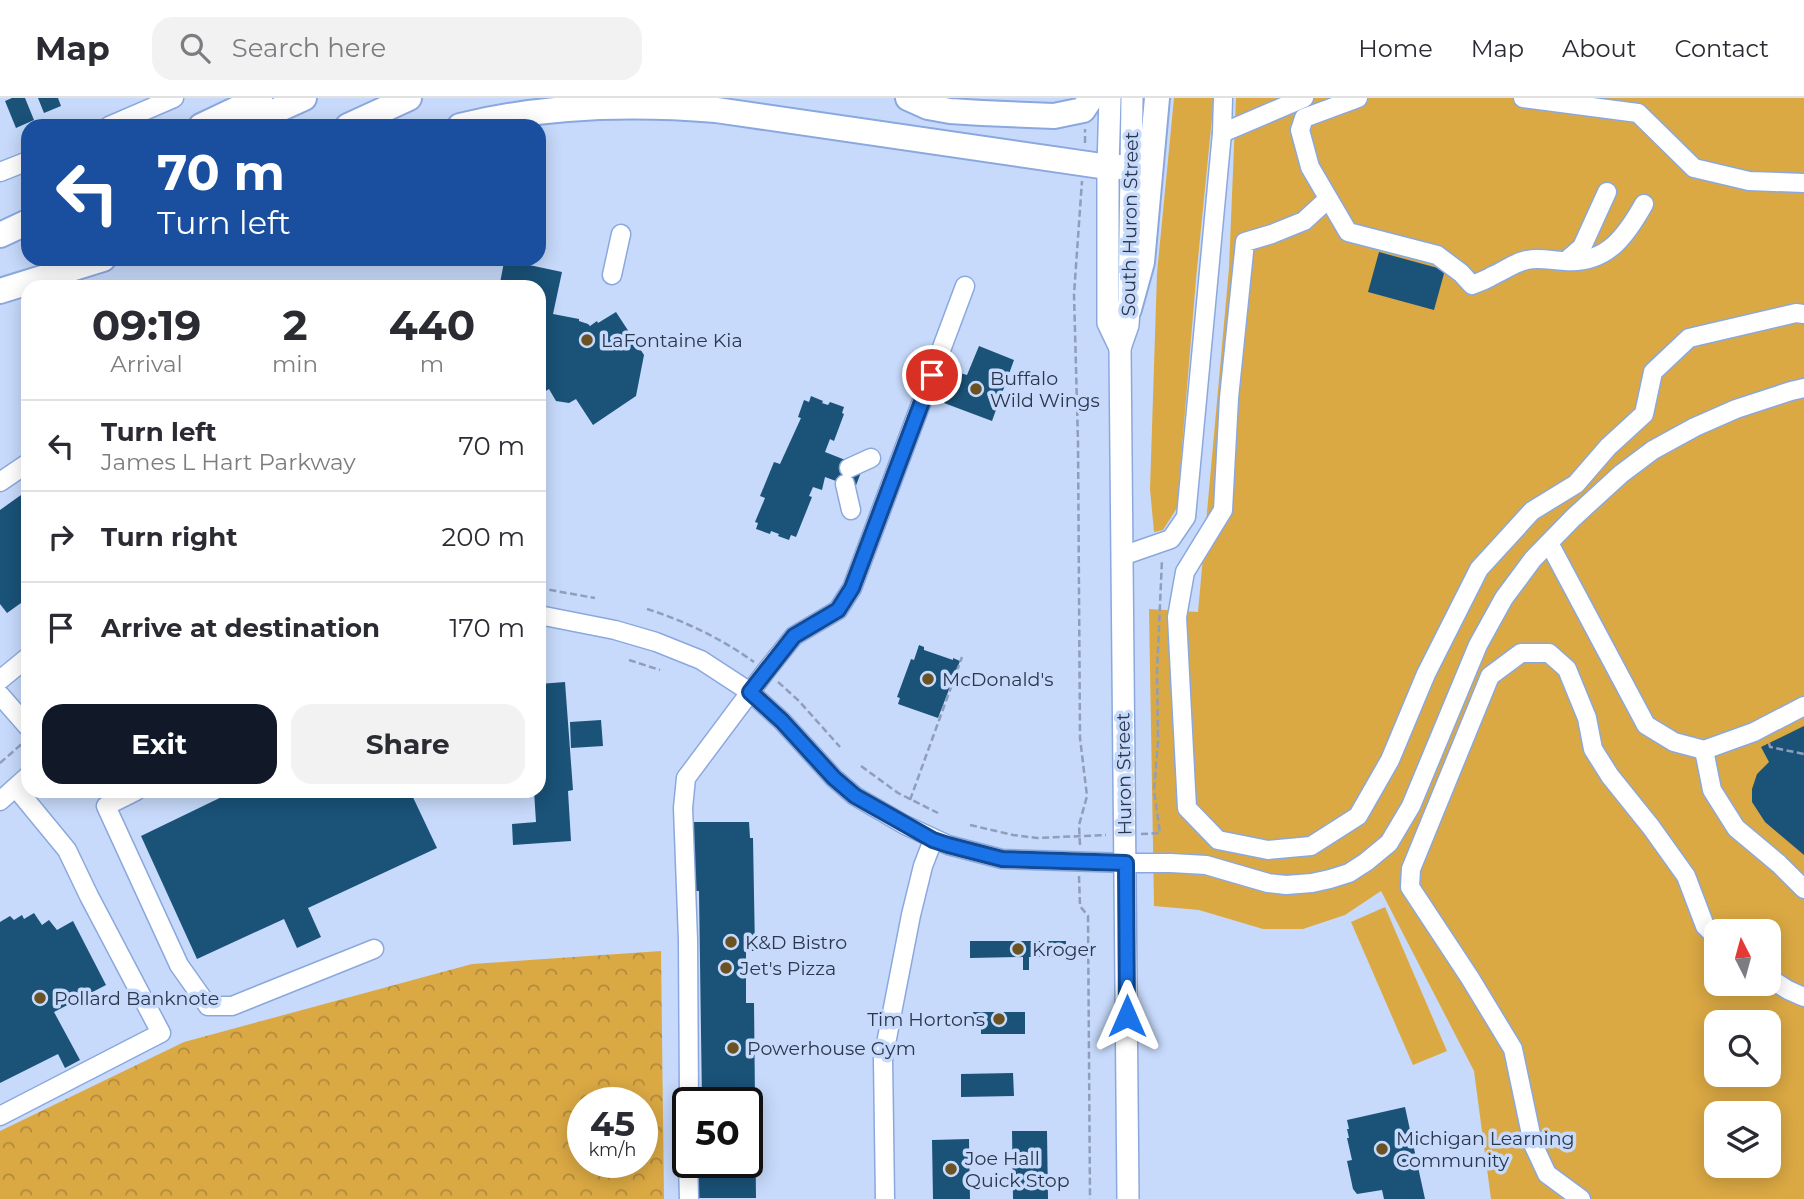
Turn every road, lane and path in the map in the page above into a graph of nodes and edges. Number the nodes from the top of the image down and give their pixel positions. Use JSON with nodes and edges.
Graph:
{"nodes":[{"id":1,"x":174,"y":98,"type":"edge"},
{"id":2,"x":260,"y":98,"type":"edge"},
{"id":3,"x":304,"y":98,"type":"edge"},
{"id":4,"x":409,"y":98,"type":"edge"},
{"id":5,"x":908,"y":98,"type":"edge"},
{"id":6,"x":1091,"y":98,"type":"edge"},
{"id":7,"x":1111,"y":98,"type":"edge"},
{"id":8,"x":1132,"y":98,"type":"edge"},
{"id":9,"x":1157,"y":98,"type":"edge"},
{"id":10,"x":1223,"y":98,"type":"edge"},
{"id":11,"x":1358,"y":98,"type":"edge"},
{"id":12,"x":1523,"y":98,"type":"edge"},
{"id":13,"x":1294,"y":100,"type":"edge"},
{"id":14,"x":125,"y":119,"type":"edge"},
{"id":15,"x":216,"y":119,"type":"edge"},
{"id":16,"x":258,"y":119,"type":"edge"},
{"id":17,"x":363,"y":119,"type":"edge"},
{"id":18,"x":494,"y":119,"type":"edge"},
{"id":19,"x":1085,"y":127,"type":"dead end"},
{"id":20,"x":1222,"y":133,"type":"junction"},
{"id":21,"x":1084,"y":149,"type":"dead end"},
{"id":22,"x":21,"y":163,"type":"edge"},
{"id":23,"x":1120,"y":167,"type":"junction"},
{"id":24,"x":0,"y":173,"type":"edge"},
{"id":25,"x":1082,"y":180,"type":"dead end"},
{"id":26,"x":1804,"y":183,"type":"edge"},
{"id":27,"x":1607,"y":192,"type":"dead end"},
{"id":28,"x":1328,"y":199,"type":"junction"},
{"id":29,"x":1644,"y":204,"type":"dead end"},
{"id":30,"x":21,"y":225,"type":"edge"},
{"id":31,"x":0,"y":234,"type":"edge"},
{"id":32,"x":621,"y":234,"type":"dead end"},
{"id":33,"x":1566,"y":261,"type":"junction"},
{"id":34,"x":44,"y":266,"type":"edge"},
{"id":35,"x":78,"y":266,"type":"edge"},
{"id":36,"x":612,"y":275,"type":"dead end"},
{"id":37,"x":28,"y":280,"type":"edge"},
{"id":38,"x":21,"y":282,"type":"edge"},
{"id":39,"x":965,"y":286,"type":"dead end"},
{"id":40,"x":0,"y":288,"type":"edge"},
{"id":41,"x":1129,"y":309,"type":"junction"},
{"id":42,"x":1804,"y":314,"type":"edge"},
{"id":43,"x":1120,"y":348,"type":"junction"},
{"id":44,"x":1804,"y":388,"type":"edge"},
{"id":45,"x":871,"y":458,"type":"dead end"},
{"id":46,"x":21,"y":468,"type":"edge"},
{"id":47,"x":0,"y":482,"type":"edge"},
{"id":48,"x":851,"y":510,"type":"dead end"},
{"id":49,"x":1163,"y":542,"type":"junction"},
{"id":50,"x":1549,"y":543,"type":"junction"},
{"id":51,"x":1122,"y":556,"type":"junction"},
{"id":52,"x":546,"y":589,"type":"edge"},
{"id":53,"x":595,"y":598,"type":"dead end"},
{"id":54,"x":647,"y":609,"type":"dead end"},
{"id":55,"x":546,"y":616,"type":"edge"},
{"id":56,"x":962,"y":657,"type":"dead end"},
{"id":57,"x":629,"y":660,"type":"dead end"},
{"id":58,"x":755,"y":662,"type":"dead end"},
{"id":59,"x":21,"y":663,"type":"edge"},
{"id":60,"x":660,"y":670,"type":"dead end"},
{"id":61,"x":0,"y":680,"type":"edge"},
{"id":62,"x":778,"y":682,"type":"dead end"},
{"id":63,"x":750,"y":692,"type":"junction"},
{"id":64,"x":0,"y":695,"type":"edge"},
{"id":65,"x":1804,"y":706,"type":"edge"},
{"id":66,"x":21,"y":725,"type":"edge"},
{"id":67,"x":1763,"y":727,"type":"junction"},
{"id":68,"x":21,"y":740,"type":"edge"},
{"id":69,"x":840,"y":747,"type":"dead end"},
{"id":70,"x":1703,"y":750,"type":"junction"},
{"id":71,"x":1804,"y":754,"type":"edge"},
{"id":72,"x":0,"y":763,"type":"edge"},
{"id":73,"x":862,"y":766,"type":"dead end"},
{"id":74,"x":21,"y":783,"type":"edge"},
{"id":75,"x":33,"y":798,"type":"edge"},
{"id":76,"x":101,"y":799,"type":"edge"},
{"id":77,"x":909,"y":800,"type":"junction"},
{"id":78,"x":0,"y":801,"type":"edge"},
{"id":79,"x":938,"y":813,"type":"dead end"},
{"id":80,"x":970,"y":825,"type":"dead end"},
{"id":81,"x":1156,"y":834,"type":"dead end"},
{"id":82,"x":1091,"y":835,"type":"dead end"},
{"id":83,"x":933,"y":840,"type":"junction"},
{"id":84,"x":1080,"y":840,"type":"junction"},
{"id":85,"x":1126,"y":863,"type":"junction"},
{"id":86,"x":1079,"y":883,"type":"dead end"},
{"id":87,"x":1804,"y":889,"type":"edge"},
{"id":88,"x":1704,"y":923,"type":"edge"},
{"id":89,"x":374,"y":949,"type":"dead end"},
{"id":90,"x":1782,"y":986,"type":"edge"},
{"id":91,"x":1804,"y":998,"type":"edge"},
{"id":92,"x":689,"y":1087,"type":"edge"},
{"id":93,"x":0,"y":1116,"type":"edge"},
{"id":94,"x":688,"y":1178,"type":"edge"},
{"id":95,"x":689,"y":1199,"type":"edge"},
{"id":96,"x":885,"y":1199,"type":"edge"},
{"id":97,"x":1090,"y":1199,"type":"edge"},
{"id":98,"x":1128,"y":1199,"type":"edge"},
{"id":99,"x":1581,"y":1199,"type":"edge"}],
"edges":[{"from":1,"to":14,"type":"street"},
{"from":2,"to":15,"type":"highway"},
{"from":3,"to":16,"type":"highway"},
{"from":4,"to":17,"type":"highway"},
{"from":5,"to":6,"type":"highway"},
{"from":7,"to":23,"type":"main road","name":"South Huron Street"},
{"from":8,"to":23,"type":"main road","name":"South Huron Street"},
{"from":9,"to":41,"type":"highway"},
{"from":10,"to":20,"type":"street"},
{"from":11,"to":28,"type":"street"},
{"from":12,"to":26,"type":"street"},
{"from":13,"to":20,"type":"street"},
{"from":18,"to":23,"type":"highway"},
{"from":19,"to":21,"type":"path"},
{"from":20,"to":49,"type":"street"},
{"from":22,"to":24,"type":"street"},
{"from":23,"to":41,"type":"main road","name":"South Huron Street"},
{"from":23,"to":43,"type":"main road","name":"South Huron Street"},
{"from":25,"to":84,"type":"path"},
{"from":27,"to":33,"type":"street"},
{"from":28,"to":33,"type":"street"},
{"from":28,"to":42,"type":"street"},
{"from":29,"to":33,"type":"street"},
{"from":30,"to":31,"type":"highway"},
{"from":32,"to":36,"type":"street"},
{"from":34,"to":40,"type":"highway"},
{"from":35,"to":37,"type":"highway"},
{"from":38,"to":40,"type":"highway"},
{"from":39,"to":63,"type":"street"},
{"from":41,"to":43,"type":"main road","name":"South Huron Street"},
{"from":43,"to":51,"type":"main road","name":"Huron Street"},
{"from":44,"to":50,"type":"street"},
{"from":45,"to":48,"type":"street"},
{"from":46,"to":47,"type":"street"},
{"from":49,"to":51,"type":"street"},
{"from":49,"to":81,"type":"path"},
{"from":50,"to":70,"type":"street"},
{"from":50,"to":85,"type":"street"},
{"from":51,"to":85,"type":"main road","name":"Huron Street"},
{"from":52,"to":53,"type":"path"},
{"from":54,"to":58,"type":"path"},
{"from":55,"to":63,"type":"street"},
{"from":56,"to":77,"type":"path"},
{"from":57,"to":60,"type":"path"},
{"from":59,"to":61,"type":"street"},
{"from":62,"to":69,"type":"path"},
{"from":63,"to":83,"type":"street"},
{"from":63,"to":92,"type":"street"},
{"from":64,"to":66,"type":"street"},
{"from":65,"to":67,"type":"street"},
{"from":67,"to":70,"type":"street"},
{"from":67,"to":71,"type":"path"},
{"from":68,"to":72,"type":"path"},
{"from":70,"to":87,"type":"street"},
{"from":73,"to":77,"type":"path"},
{"from":74,"to":78,"type":"street"},
{"from":75,"to":93,"type":"street"},
{"from":76,"to":89,"type":"street"},
{"from":77,"to":79,"type":"path"},
{"from":80,"to":84,"type":"path"},
{"from":82,"to":84,"type":"path"},
{"from":83,"to":85,"type":"street"},
{"from":83,"to":96,"type":"street"},
{"from":85,"to":98,"type":"main road","name":"Huron Street"},
{"from":86,"to":97,"type":"path"},
{"from":88,"to":99,"type":"street"},
{"from":90,"to":91,"type":"street"},
{"from":94,"to":95,"type":"street"}]}
